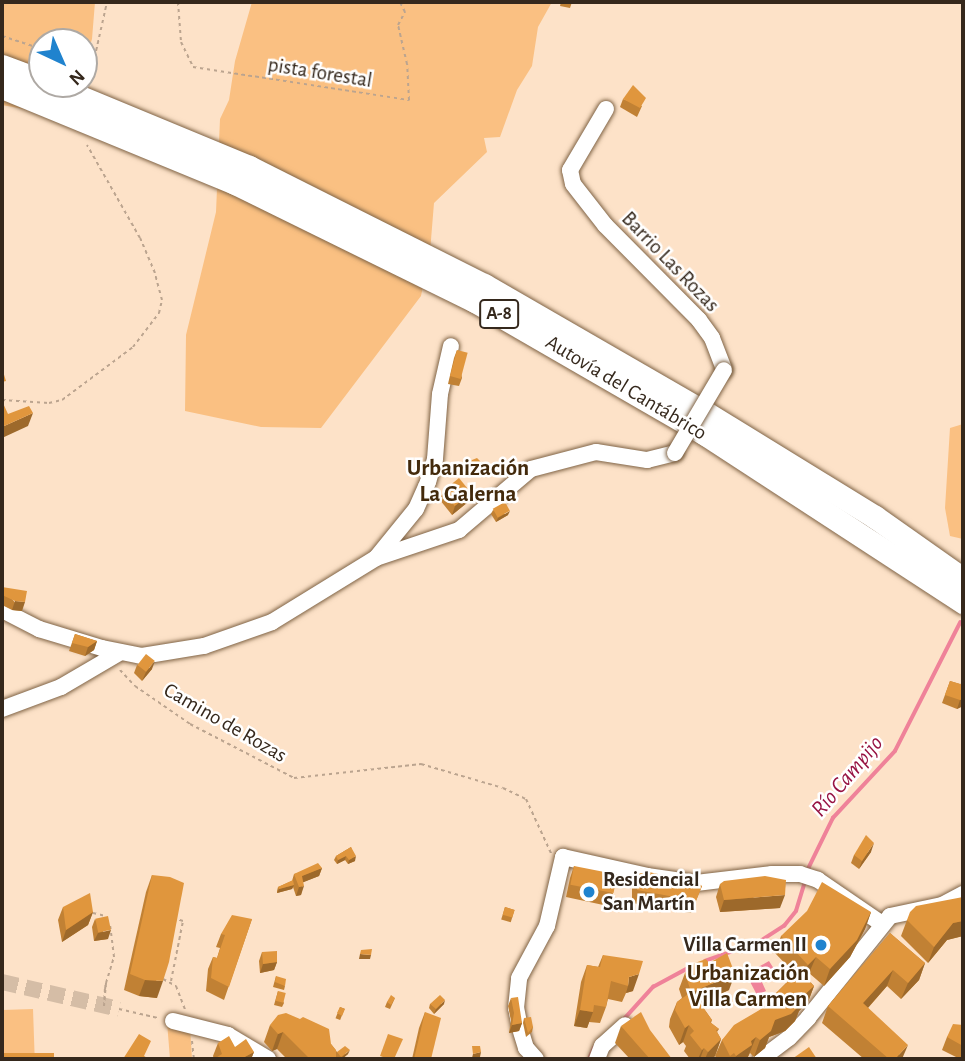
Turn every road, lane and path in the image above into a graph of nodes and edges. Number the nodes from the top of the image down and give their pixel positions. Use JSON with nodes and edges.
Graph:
{"nodes":[{"id":1,"x":107,"y":2,"type":"edge"},
{"id":2,"x":178,"y":2,"type":"edge"},
{"id":3,"x":400,"y":2,"type":"edge"},
{"id":4,"x":2,"y":36,"type":"edge"},
{"id":5,"x":98,"y":42,"type":"edge"},
{"id":6,"x":28,"y":44,"type":"edge"},
{"id":7,"x":2,"y":66,"type":"edge"},
{"id":8,"x":28,"y":76,"type":"edge"},
{"id":9,"x":2,"y":87,"type":"edge"},
{"id":10,"x":83,"y":98,"type":"edge"},
{"id":11,"x":606,"y":109,"type":"dead end"},
{"id":12,"x":87,"y":145,"type":"dead end"},
{"id":13,"x":451,"y":345,"type":"dead end"},
{"id":14,"x":2,"y":400,"type":"edge"},
{"id":15,"x":376,"y":558,"type":"junction"},
{"id":16,"x":963,"y":579,"type":"edge"},
{"id":17,"x":963,"y":602,"type":"edge"},
{"id":18,"x":2,"y":610,"type":"edge"},
{"id":19,"x":116,"y":656,"type":"junction"},
{"id":20,"x":2,"y":709,"type":"edge"},
{"id":21,"x":559,"y":862,"type":"junction"},
{"id":22,"x":963,"y":894,"type":"edge"},
{"id":23,"x":92,"y":913,"type":"edge"},
{"id":24,"x":176,"y":919,"type":"edge"},
{"id":25,"x":882,"y":924,"type":"junction"},
{"id":26,"x":106,"y":932,"type":"edge"},
{"id":27,"x":112,"y":932,"type":"junction"},
{"id":28,"x":170,"y":948,"type":"edge"},
{"id":29,"x":177,"y":950,"type":"junction"},
{"id":30,"x":163,"y":979,"type":"edge"},
{"id":31,"x":171,"y":981,"type":"junction"},
{"id":32,"x":106,"y":983,"type":"junction"},
{"id":33,"x":119,"y":1009,"type":"tunnel mouth"},
{"id":34,"x":183,"y":1024,"type":"junction"},
{"id":35,"x":625,"y":1025,"type":"edge"},
{"id":36,"x":194,"y":1059,"type":"edge"},
{"id":37,"x":268,"y":1059,"type":"edge"},
{"id":38,"x":536,"y":1059,"type":"edge"},
{"id":39,"x":597,"y":1059,"type":"edge"},
{"id":40,"x":761,"y":1059,"type":"edge"}],
"edges":[{"from":1,"to":5,"type":"path"},
{"from":2,"to":3,"type":"path","name":"pista forestal"},
{"from":4,"to":6,"type":"path"},
{"from":7,"to":8,"type":"highway"},
{"from":9,"to":17,"type":"highway","name":"Autovía del Cantábrico","number":"A-8"},
{"from":10,"to":16,"type":"highway","name":"Autovía del Cantábrico","number":"A-8"},
{"from":11,"to":15,"type":"street","name":"Barrio Las Rozas","bridge":true},
{"from":12,"to":14,"type":"path"},
{"from":13,"to":15,"type":"street","name":"Barrio Las Rozas"},
{"from":15,"to":19,"type":"street","name":"Barrio Las Rozas"},
{"from":18,"to":19,"type":"street","name":"Barrio Las Rozas"},
{"from":19,"to":20,"type":"street"},
{"from":19,"to":21,"type":"path","name":"Camino de Rozas"},
{"from":21,"to":25,"type":"street"},
{"from":21,"to":38,"type":"street"},
{"from":22,"to":25,"type":"street"},
{"from":23,"to":27,"type":"path"},
{"from":24,"to":29,"type":"path"},
{"from":25,"to":40,"type":"street"},
{"from":26,"to":27,"type":"path"},
{"from":27,"to":32,"type":"path"},
{"from":28,"to":29,"type":"path"},
{"from":29,"to":31,"type":"path"},
{"from":30,"to":31,"type":"path"},
{"from":31,"to":34,"type":"path"},
{"from":32,"to":32,"type":"path"},
{"from":33,"to":34,"type":"path"},
{"from":34,"to":36,"type":"path"},
{"from":34,"to":37,"type":"street"},
{"from":35,"to":39,"type":"street"}]}
